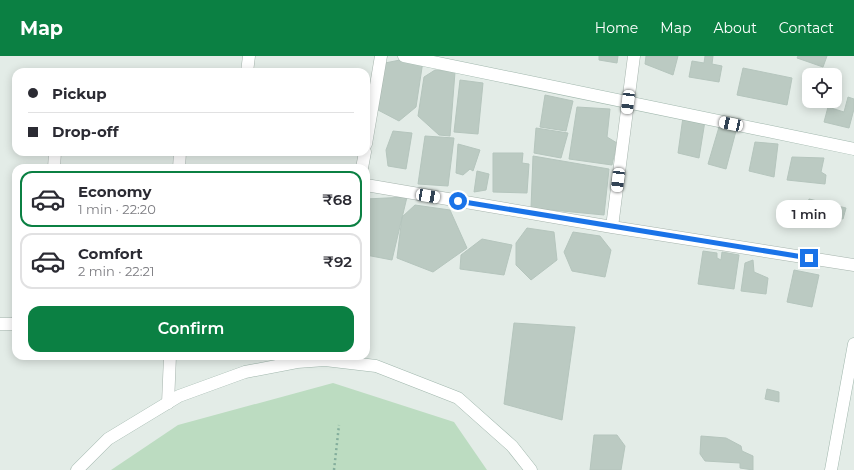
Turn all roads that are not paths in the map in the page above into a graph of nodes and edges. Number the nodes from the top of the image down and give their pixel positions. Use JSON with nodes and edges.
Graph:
{"nodes":[{"id":1,"x":249,"y":56,"type":"edge"},
{"id":2,"x":380,"y":56,"type":"edge"},
{"id":3,"x":404,"y":56,"type":"edge"},
{"id":4,"x":634,"y":56,"type":"edge"},
{"id":5,"x":248,"y":68,"type":"edge"},
{"id":6,"x":628,"y":102,"type":"junction"},
{"id":7,"x":370,"y":119,"type":"edge"},
{"id":8,"x":854,"y":149,"type":"edge"},
{"id":9,"x":370,"y":186,"type":"edge"},
{"id":10,"x":612,"y":227,"type":"junction"},
{"id":11,"x":854,"y":265,"type":"edge"},
{"id":12,"x":0,"y":324,"type":"edge"},
{"id":13,"x":12,"y":324,"type":"edge"},
{"id":14,"x":854,"y":344,"type":"edge"},
{"id":15,"x":170,"y":360,"type":"edge"},
{"id":16,"x":312,"y":360,"type":"edge"},
{"id":17,"x":338,"y":360,"type":"edge"},
{"id":18,"x":168,"y":403,"type":"junction"},
{"id":19,"x":77,"y":470,"type":"edge"},
{"id":20,"x":531,"y":470,"type":"edge"},
{"id":21,"x":831,"y":470,"type":"edge"}],
"edges":[{"from":1,"to":5,"type":"street"},
{"from":2,"to":7,"type":"street"},
{"from":3,"to":6,"type":"street"},
{"from":4,"to":6,"type":"street"},
{"from":6,"to":8,"type":"street"},
{"from":6,"to":10,"type":"street"},
{"from":9,"to":10,"type":"street"},
{"from":10,"to":11,"type":"street"},
{"from":12,"to":13,"type":"street"},
{"from":14,"to":21,"type":"street"},
{"from":15,"to":18,"type":"street"},
{"from":16,"to":18,"type":"street"},
{"from":17,"to":20,"type":"street"},
{"from":18,"to":19,"type":"street"}]}
